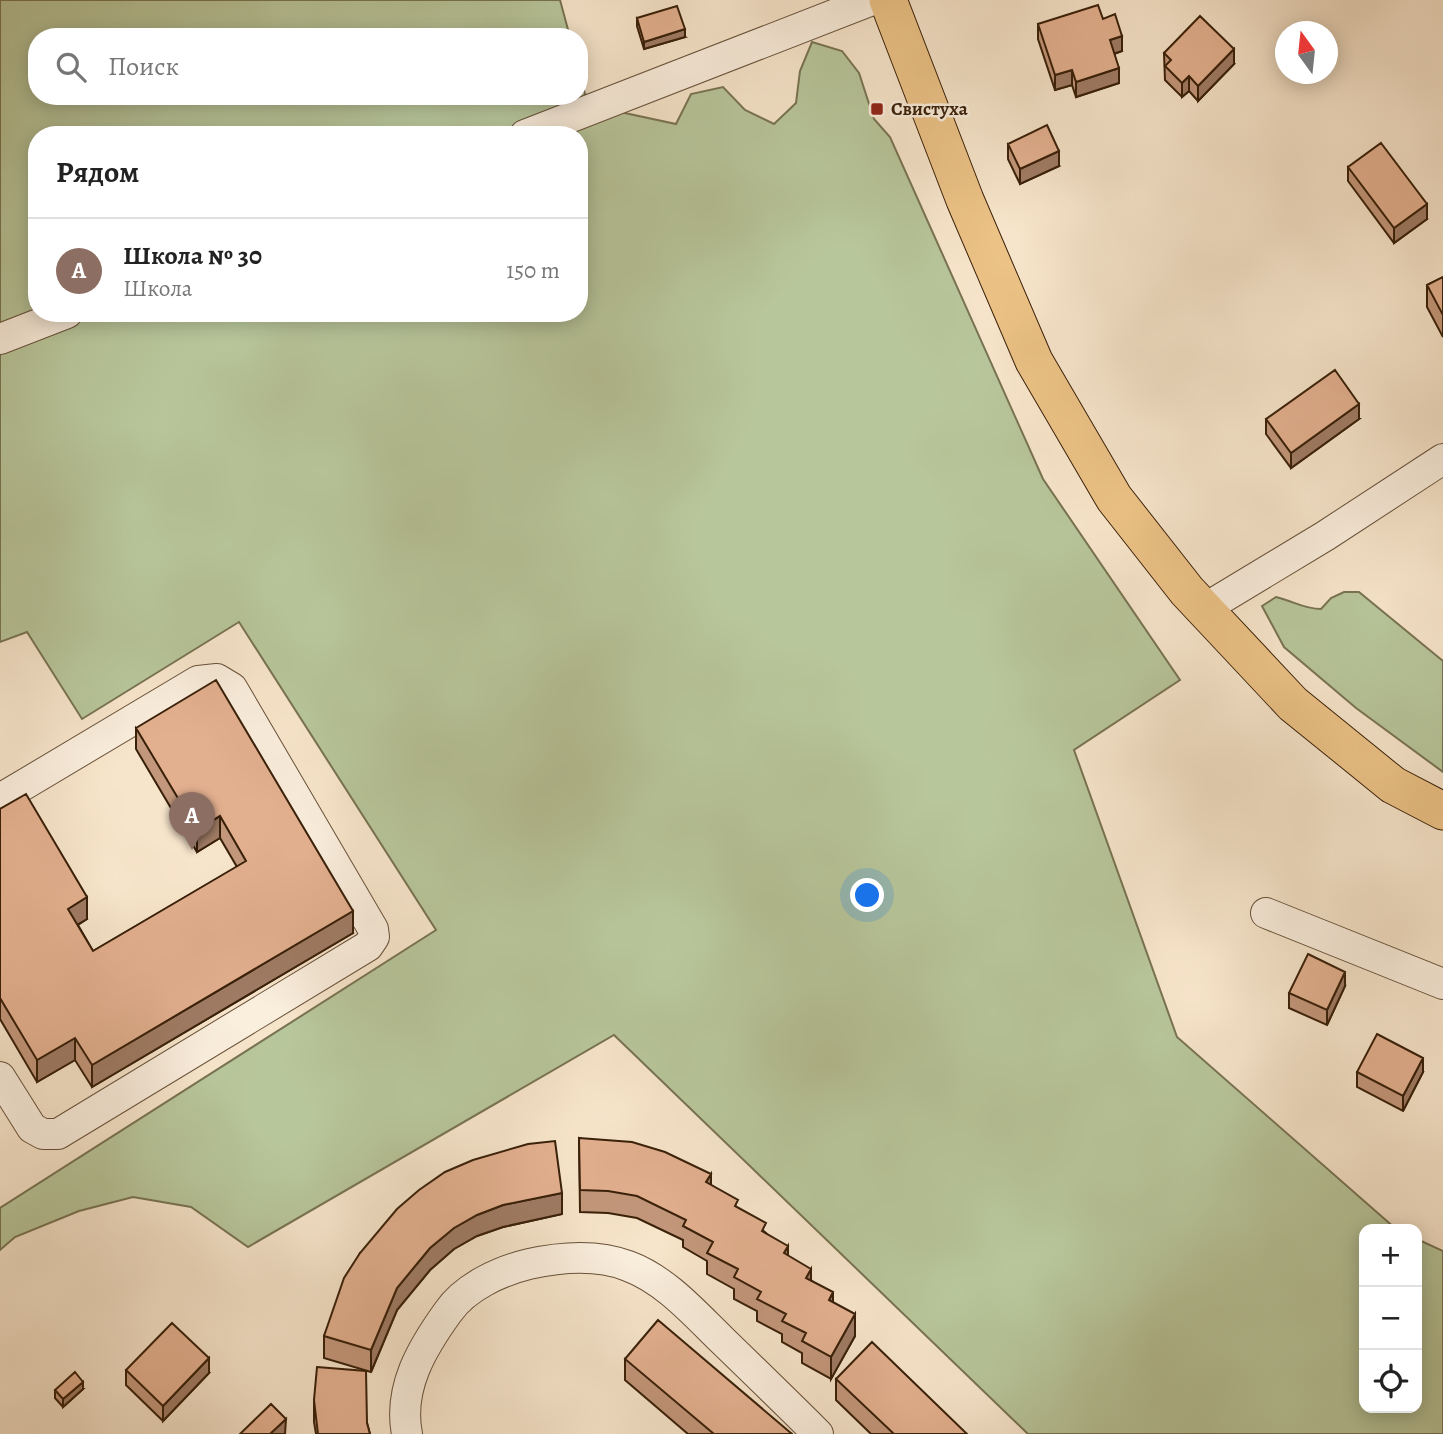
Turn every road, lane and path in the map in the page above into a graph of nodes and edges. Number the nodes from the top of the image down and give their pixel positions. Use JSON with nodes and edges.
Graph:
{"nodes":[{"id":1,"x":872,"y":0,"type":"edge"},
{"id":2,"x":888,"y":0,"type":"edge"},
{"id":3,"x":548,"y":126,"type":"edge"},
{"id":4,"x":44,"y":322,"type":"edge"},
{"id":5,"x":0,"y":339,"type":"edge"},
{"id":6,"x":1443,"y":459,"type":"edge"},
{"id":7,"x":1204,"y":609,"type":"junction"},
{"id":8,"x":0,"y":799,"type":"edge"},
{"id":9,"x":1443,"y":811,"type":"edge"},
{"id":10,"x":1266,"y":913,"type":"dead end"},
{"id":11,"x":1443,"y":984,"type":"edge"},
{"id":12,"x":0,"y":1077,"type":"edge"},
{"id":13,"x":407,"y":1434,"type":"edge"},
{"id":14,"x":818,"y":1434,"type":"edge"}],
"edges":[{"from":1,"to":3,"type":"street"},
{"from":2,"to":7,"type":"main road"},
{"from":4,"to":5,"type":"street"},
{"from":6,"to":7,"type":"street"},
{"from":7,"to":9,"type":"main road"},
{"from":8,"to":12,"type":"street"},
{"from":10,"to":11,"type":"street"},
{"from":13,"to":14,"type":"street"}]}
